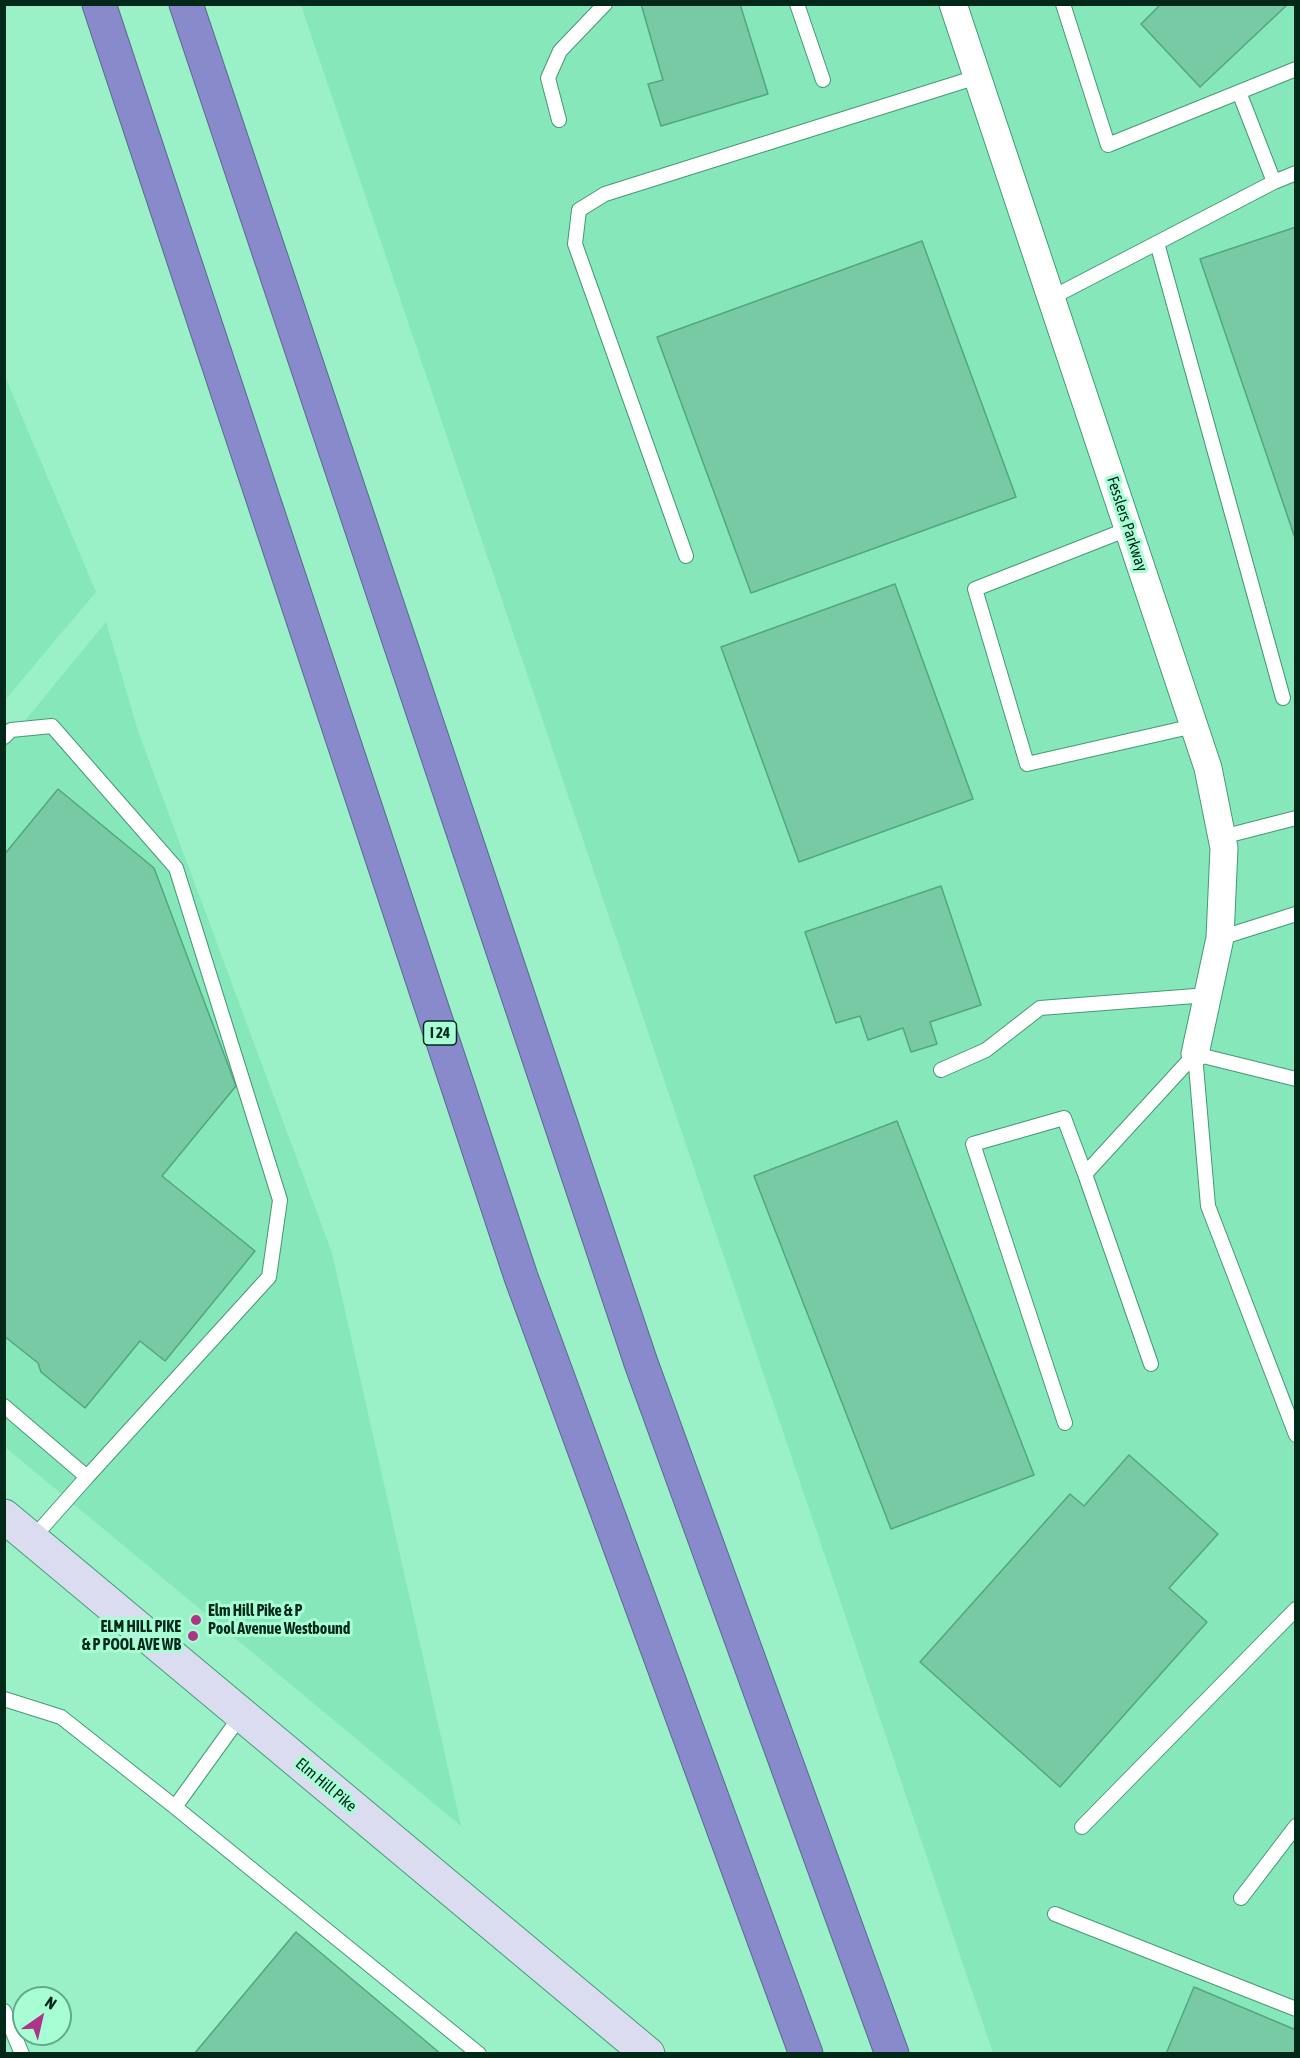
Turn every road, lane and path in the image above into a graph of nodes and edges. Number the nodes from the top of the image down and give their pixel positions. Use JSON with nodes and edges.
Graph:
{"nodes":[{"id":1,"x":99,"y":4,"type":"edge"},
{"id":2,"x":186,"y":4,"type":"edge"},
{"id":3,"x":605,"y":4,"type":"edge"},
{"id":4,"x":797,"y":4,"type":"edge"},
{"id":5,"x":953,"y":4,"type":"edge"},
{"id":6,"x":1062,"y":4,"type":"edge"},
{"id":7,"x":1296,"y":69,"type":"edge"},
{"id":8,"x":977,"y":77,"type":"junction"},
{"id":9,"x":823,"y":80,"type":"dead end"},
{"id":10,"x":1239,"y":92,"type":"junction"},
{"id":11,"x":559,"y":120,"type":"dead end"},
{"id":12,"x":1296,"y":173,"type":"edge"},
{"id":13,"x":1274,"y":182,"type":"junction"},
{"id":14,"x":1157,"y":243,"type":"junction"},
{"id":15,"x":1051,"y":298,"type":"junction"},
{"id":16,"x":1128,"y":529,"type":"junction"},
{"id":17,"x":686,"y":556,"type":"dead end"},
{"id":18,"x":1283,"y":698,"type":"dead end"},
{"id":19,"x":1194,"y":726,"type":"junction"},
{"id":20,"x":4,"y":737,"type":"edge"},
{"id":21,"x":1296,"y":818,"type":"edge"},
{"id":22,"x":1222,"y":837,"type":"junction"},
{"id":23,"x":1296,"y":914,"type":"edge"},
{"id":24,"x":1220,"y":938,"type":"junction"},
{"id":25,"x":1208,"y":995,"type":"junction"},
{"id":26,"x":1195,"y":1054,"type":"junction"},
{"id":27,"x":941,"y":1070,"type":"dead end"},
{"id":28,"x":1296,"y":1078,"type":"edge"},
{"id":29,"x":1085,"y":1174,"type":"junction"},
{"id":30,"x":1151,"y":1364,"type":"dead end"},
{"id":31,"x":4,"y":1406,"type":"edge"},
{"id":32,"x":1065,"y":1423,"type":"dead end"},
{"id":33,"x":1296,"y":1435,"type":"edge"},
{"id":34,"x":87,"y":1477,"type":"junction"},
{"id":35,"x":4,"y":1516,"type":"edge"},
{"id":36,"x":33,"y":1539,"type":"junction"},
{"id":37,"x":1296,"y":1609,"type":"edge"},
{"id":38,"x":4,"y":1699,"type":"edge"},
{"id":39,"x":242,"y":1714,"type":"junction"},
{"id":40,"x":175,"y":1807,"type":"junction"},
{"id":41,"x":1296,"y":1826,"type":"edge"},
{"id":42,"x":1082,"y":1827,"type":"dead end"},
{"id":43,"x":1241,"y":1898,"type":"dead end"},
{"id":44,"x":1054,"y":1914,"type":"dead end"},
{"id":45,"x":1296,"y":2009,"type":"edge"},
{"id":46,"x":4,"y":2011,"type":"edge"},
{"id":47,"x":22,"y":2054,"type":"edge"},
{"id":48,"x":479,"y":2054,"type":"edge"},
{"id":49,"x":648,"y":2054,"type":"edge"},
{"id":50,"x":806,"y":2054,"type":"edge"},
{"id":51,"x":892,"y":2054,"type":"edge"}],
"edges":[{"from":1,"to":50,"type":"highway","number":"I 24"},
{"from":2,"to":51,"type":"highway"},
{"from":3,"to":11,"type":"lane"},
{"from":4,"to":9,"type":"lane"},
{"from":5,"to":8,"type":"street","name":"Fesslers Parkway"},
{"from":6,"to":10,"type":"lane"},
{"from":7,"to":10,"type":"lane"},
{"from":8,"to":15,"type":"street","name":"Fesslers Parkway"},
{"from":8,"to":17,"type":"lane"},
{"from":10,"to":13,"type":"lane"},
{"from":12,"to":13,"type":"lane"},
{"from":13,"to":14,"type":"lane"},
{"from":14,"to":15,"type":"lane"},
{"from":14,"to":18,"type":"lane"},
{"from":15,"to":16,"type":"street","name":"Fesslers Parkway"},
{"from":16,"to":19,"type":"street","name":"Fesslers Parkway"},
{"from":16,"to":19,"type":"lane"},
{"from":19,"to":22,"type":"street","name":"Fesslers Parkway"},
{"from":20,"to":34,"type":"lane"},
{"from":21,"to":22,"type":"lane"},
{"from":22,"to":24,"type":"street","name":"Fesslers Parkway"},
{"from":23,"to":24,"type":"lane"},
{"from":24,"to":25,"type":"street","name":"Fesslers Parkway"},
{"from":25,"to":26,"type":"street","name":"Fesslers Parkway"},
{"from":25,"to":27,"type":"lane"},
{"from":26,"to":28,"type":"lane"},
{"from":26,"to":29,"type":"lane"},
{"from":26,"to":33,"type":"lane"},
{"from":29,"to":30,"type":"lane"},
{"from":29,"to":32,"type":"lane"},
{"from":31,"to":34,"type":"lane"},
{"from":34,"to":36,"type":"lane"},
{"from":35,"to":36,"type":"main road","name":"Elm Hill Pike"},
{"from":36,"to":39,"type":"main road","name":"Elm Hill Pike"},
{"from":37,"to":42,"type":"lane"},
{"from":38,"to":40,"type":"lane"},
{"from":39,"to":40,"type":"lane"},
{"from":39,"to":49,"type":"main road","name":"Elm Hill Pike"},
{"from":40,"to":48,"type":"lane"},
{"from":41,"to":43,"type":"lane"},
{"from":44,"to":45,"type":"lane"},
{"from":46,"to":47,"type":"lane"}]}
